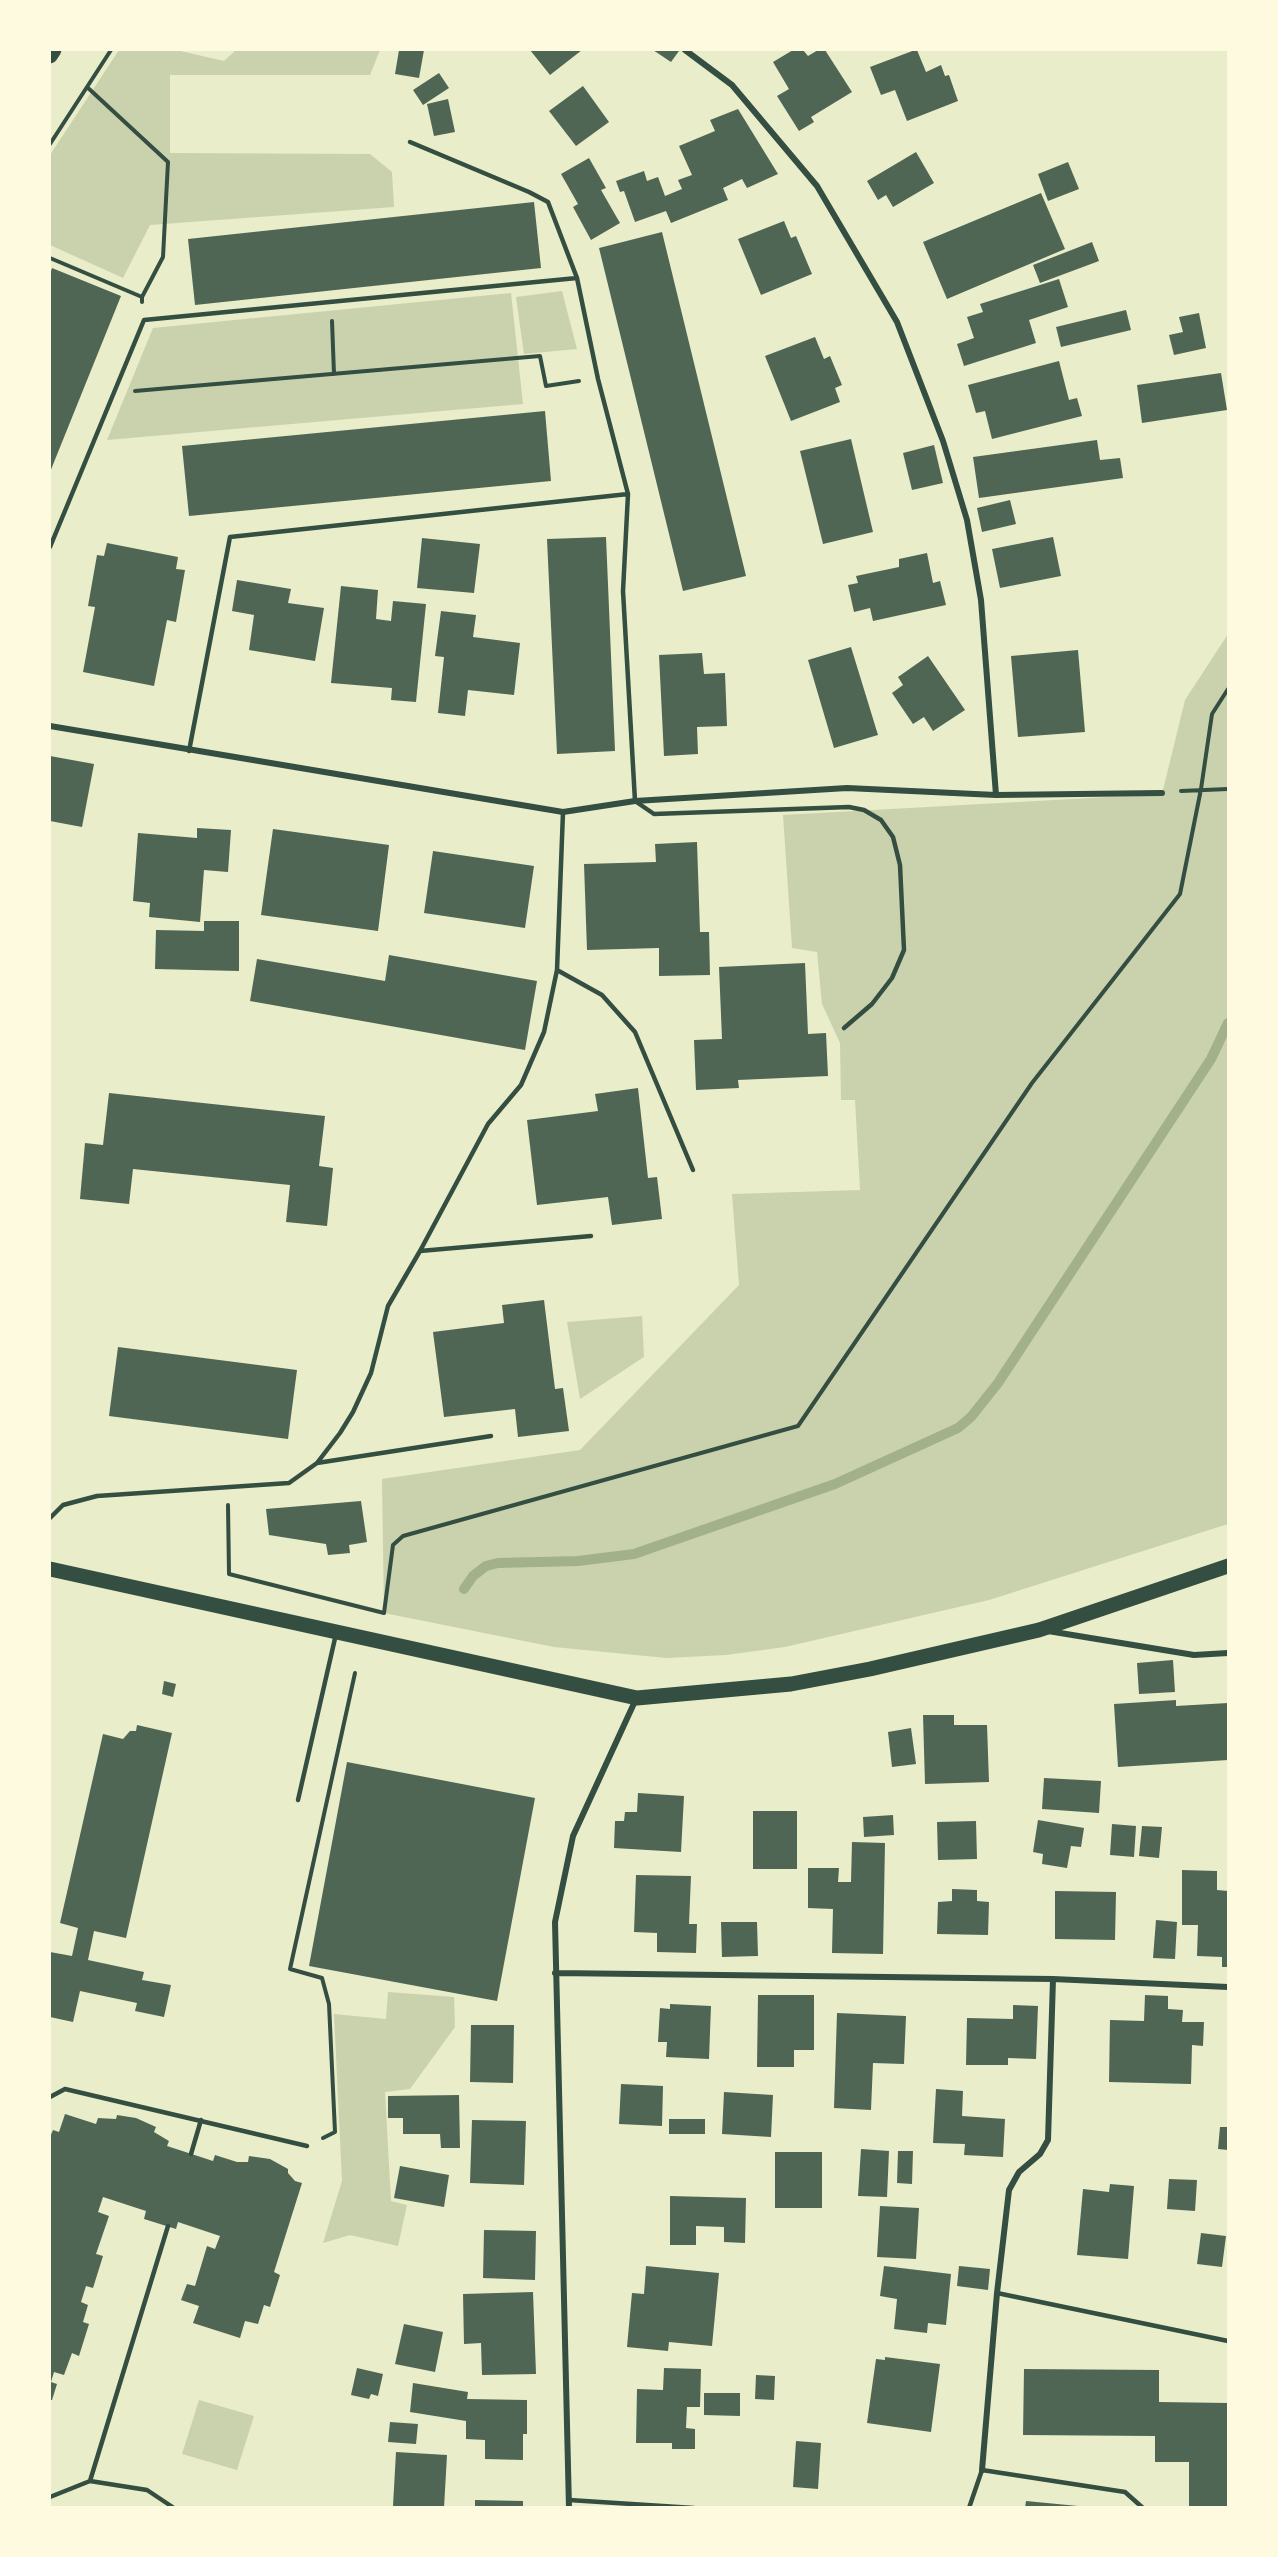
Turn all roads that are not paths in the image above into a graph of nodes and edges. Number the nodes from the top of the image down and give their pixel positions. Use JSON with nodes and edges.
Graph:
{"nodes":[{"id":1,"x":54,"y":50,"type":"edge"},
{"id":2,"x":685,"y":50,"type":"edge"},
{"id":3,"x":50,"y":56,"type":"edge"},
{"id":4,"x":410,"y":142,"type":"dead end"},
{"id":5,"x":577,"y":278,"type":"junction"},
{"id":6,"x":627,"y":494,"type":"junction"},
{"id":7,"x":50,"y":547,"type":"edge"},
{"id":8,"x":50,"y":726,"type":"edge"},
{"id":9,"x":189,"y":751,"type":"junction"},
{"id":10,"x":1162,"y":793,"type":"dead end"},
{"id":11,"x":996,"y":795,"type":"junction"},
{"id":12,"x":635,"y":801,"type":"junction"},
{"id":13,"x":563,"y":812,"type":"junction"},
{"id":14,"x":557,"y":970,"type":"junction"},
{"id":15,"x":844,"y":1028,"type":"dead end"},
{"id":16,"x":693,"y":1170,"type":"dead end"},
{"id":17,"x":591,"y":1236,"type":"dead end"},
{"id":18,"x":420,"y":1251,"type":"junction"},
{"id":19,"x":491,"y":1436,"type":"dead end"},
{"id":20,"x":316,"y":1463,"type":"junction"},
{"id":21,"x":50,"y":1518,"type":"edge"},
{"id":22,"x":1228,"y":1566,"type":"edge"},
{"id":23,"x":50,"y":1569,"type":"edge"},
{"id":24,"x":1039,"y":1630,"type":"junction"},
{"id":25,"x":336,"y":1632,"type":"junction"},
{"id":26,"x":1228,"y":1653,"type":"edge"},
{"id":27,"x":637,"y":1698,"type":"junction"},
{"id":28,"x":298,"y":1800,"type":"dead end"},
{"id":29,"x":555,"y":1973,"type":"junction"},
{"id":30,"x":1053,"y":1979,"type":"junction"},
{"id":31,"x":1228,"y":1987,"type":"edge"},
{"id":32,"x":50,"y":2097,"type":"edge"},
{"id":33,"x":201,"y":2120,"type":"junction"},
{"id":34,"x":307,"y":2146,"type":"road end"},
{"id":35,"x":191,"y":2154,"type":"dead end"},
{"id":36,"x":168,"y":2226,"type":"dead end"},
{"id":37,"x":997,"y":2293,"type":"junction"},
{"id":38,"x":1228,"y":2341,"type":"edge"},
{"id":39,"x":982,"y":2470,"type":"junction"},
{"id":40,"x":90,"y":2481,"type":"junction"},
{"id":41,"x":50,"y":2497,"type":"edge"},
{"id":42,"x":569,"y":2500,"type":"junction"},
{"id":43,"x":174,"y":2508,"type":"edge"},
{"id":44,"x":569,"y":2508,"type":"edge"},
{"id":45,"x":694,"y":2508,"type":"edge"},
{"id":46,"x":969,"y":2508,"type":"edge"},
{"id":47,"x":1143,"y":2508,"type":"edge"}],
"edges":[{"from":1,"to":3,"type":"main road"},
{"from":2,"to":11,"type":"street"},
{"from":4,"to":5,"type":"lane"},
{"from":5,"to":6,"type":"lane"},
{"from":5,"to":7,"type":"lane"},
{"from":6,"to":9,"type":"lane"},
{"from":6,"to":12,"type":"lane"},
{"from":8,"to":9,"type":"street"},
{"from":9,"to":13,"type":"street"},
{"from":10,"to":11,"type":"street"},
{"from":11,"to":12,"type":"street"},
{"from":12,"to":13,"type":"street"},
{"from":12,"to":15,"type":"lane"},
{"from":13,"to":14,"type":"lane"},
{"from":14,"to":16,"type":"lane"},
{"from":14,"to":18,"type":"lane"},
{"from":17,"to":18,"type":"lane"},
{"from":18,"to":20,"type":"lane"},
{"from":19,"to":20,"type":"lane"},
{"from":20,"to":21,"type":"lane"},
{"from":22,"to":24,"type":"main road"},
{"from":23,"to":25,"type":"main road"},
{"from":24,"to":26,"type":"street"},
{"from":24,"to":27,"type":"main road"},
{"from":25,"to":27,"type":"main road"},
{"from":25,"to":28,"type":"lane"},
{"from":27,"to":29,"type":"street"},
{"from":29,"to":30,"type":"street"},
{"from":29,"to":42,"type":"street"},
{"from":30,"to":31,"type":"street"},
{"from":30,"to":37,"type":"street"},
{"from":32,"to":33,"type":"lane"},
{"from":33,"to":34,"type":"lane"},
{"from":33,"to":35,"type":"lane"},
{"from":36,"to":40,"type":"lane"},
{"from":37,"to":38,"type":"lane"},
{"from":37,"to":39,"type":"street"},
{"from":39,"to":46,"type":"lane"},
{"from":39,"to":47,"type":"lane"},
{"from":40,"to":41,"type":"lane"},
{"from":40,"to":43,"type":"lane"},
{"from":42,"to":44,"type":"street"},
{"from":42,"to":45,"type":"lane"}]}
